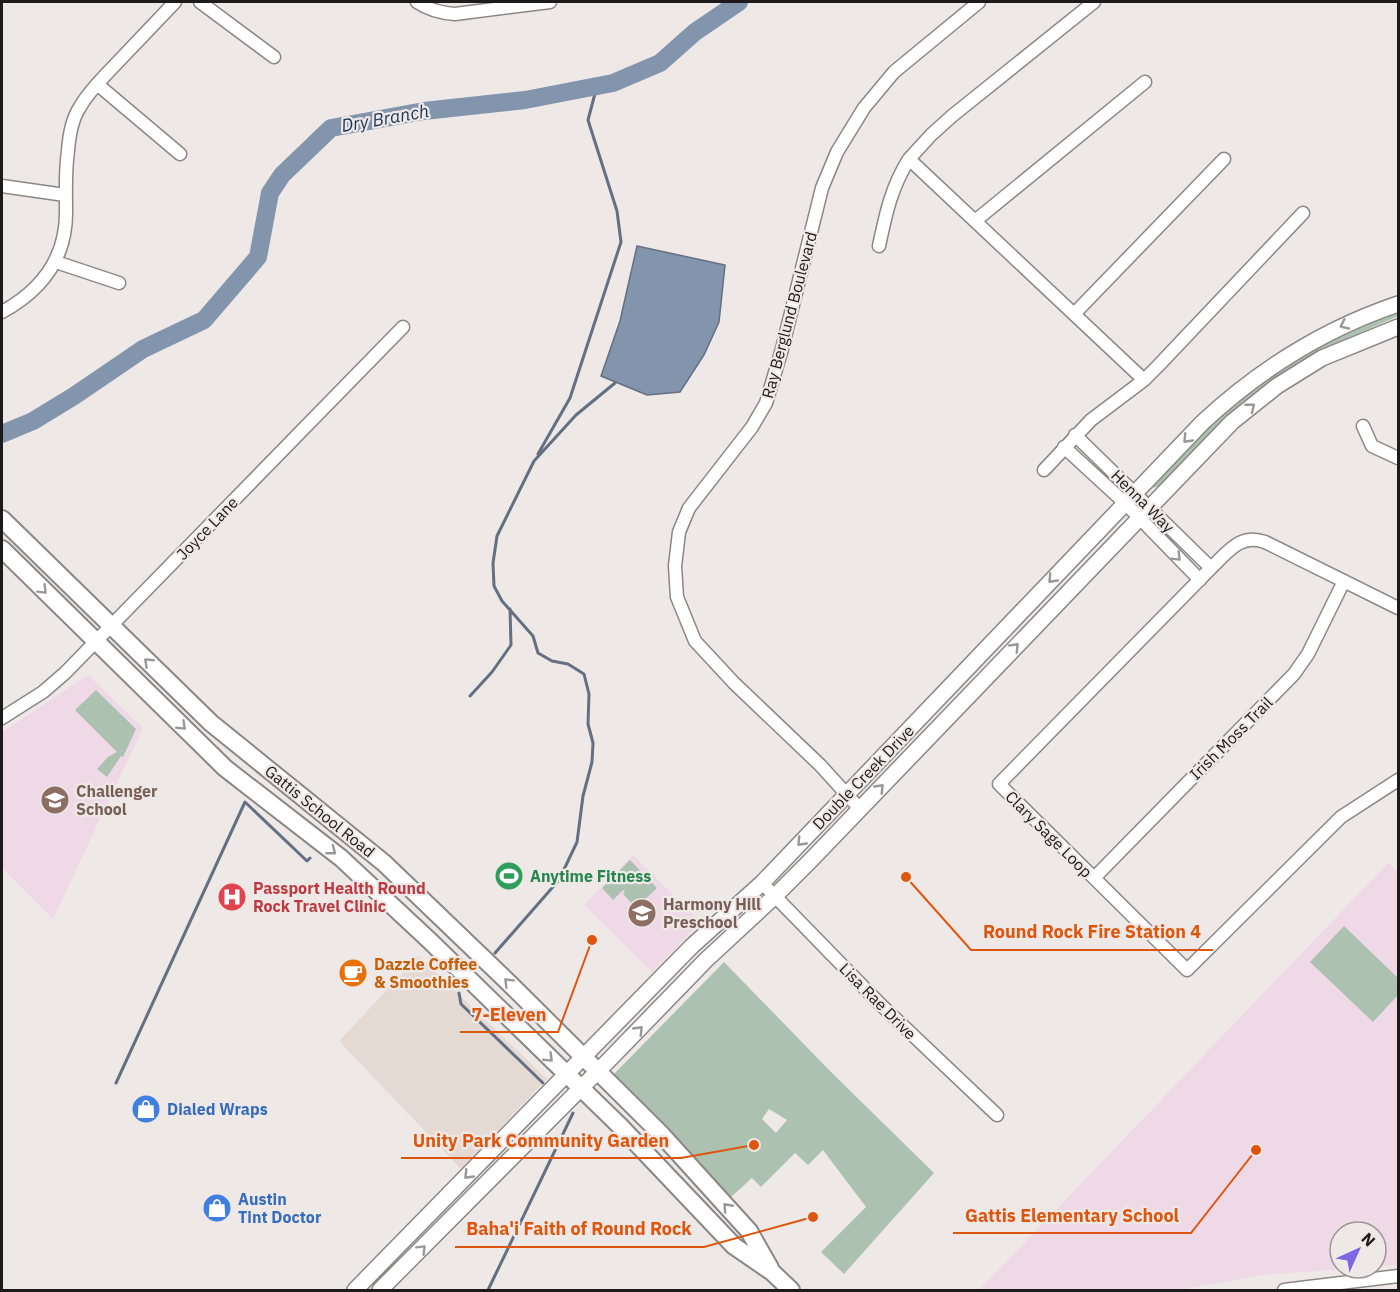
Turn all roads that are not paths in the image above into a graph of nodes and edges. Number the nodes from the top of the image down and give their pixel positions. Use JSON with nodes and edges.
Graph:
{"nodes":[{"id":1,"x":175,"y":2,"type":"edge"},
{"id":2,"x":200,"y":2,"type":"edge"},
{"id":3,"x":417,"y":2,"type":"edge"},
{"id":4,"x":550,"y":2,"type":"edge"},
{"id":5,"x":980,"y":2,"type":"edge"},
{"id":6,"x":1094,"y":2,"type":"edge"},
{"id":7,"x":274,"y":57,"type":"dead end"},
{"id":8,"x":1145,"y":82,"type":"dead end"},
{"id":9,"x":97,"y":84,"type":"junction"},
{"id":10,"x":180,"y":154,"type":"dead end"},
{"id":11,"x":909,"y":159,"type":"junction"},
{"id":12,"x":1224,"y":159,"type":"dead end"},
{"id":13,"x":2,"y":186,"type":"edge"},
{"id":14,"x":65,"y":195,"type":"junction"},
{"id":15,"x":1304,"y":213,"type":"dead end"},
{"id":16,"x":975,"y":221,"type":"junction"},
{"id":17,"x":879,"y":246,"type":"dead end"},
{"id":18,"x":57,"y":262,"type":"junction"},
{"id":19,"x":119,"y":283,"type":"dead end"},
{"id":20,"x":1398,"y":304,"type":"edge"},
{"id":21,"x":2,"y":312,"type":"edge"},
{"id":22,"x":1074,"y":314,"type":"junction"},
{"id":23,"x":403,"y":327,"type":"dead end"},
{"id":24,"x":1398,"y":327,"type":"edge"},
{"id":25,"x":1144,"y":380,"type":"junction"},
{"id":26,"x":1363,"y":426,"type":"dead end"},
{"id":27,"x":1075,"y":435,"type":"junction"},
{"id":28,"x":1064,"y":447,"type":"junction"},
{"id":29,"x":1099,"y":458,"type":"junction"},
{"id":30,"x":1398,"y":458,"type":"edge"},
{"id":31,"x":1089,"y":469,"type":"junction"},
{"id":32,"x":1044,"y":470,"type":"dead end"},
{"id":33,"x":1131,"y":498,"type":"junction"},
{"id":34,"x":1144,"y":512,"type":"junction"},
{"id":35,"x":2,"y":519,"type":"edge"},
{"id":36,"x":2,"y":549,"type":"edge"},
{"id":37,"x":1211,"y":568,"type":"junction"},
{"id":38,"x":1200,"y":580,"type":"junction"},
{"id":39,"x":1344,"y":581,"type":"junction"},
{"id":40,"x":1398,"y":608,"type":"edge"},
{"id":41,"x":111,"y":625,"type":"junction"},
{"id":42,"x":95,"y":642,"type":"junction"},
{"id":43,"x":2,"y":718,"type":"edge"},
{"id":44,"x":1398,"y":780,"type":"edge"},
{"id":45,"x":847,"y":794,"type":"junction"},
{"id":46,"x":860,"y":809,"type":"junction"},
{"id":47,"x":1094,"y":878,"type":"junction"},
{"id":48,"x":762,"y":883,"type":"junction"},
{"id":49,"x":775,"y":896,"type":"junction"},
{"id":50,"x":583,"y":1059,"type":"junction"},
{"id":51,"x":598,"y":1071,"type":"junction"},
{"id":52,"x":566,"y":1075,"type":"junction"},
{"id":53,"x":580,"y":1088,"type":"junction"},
{"id":54,"x":997,"y":1115,"type":"dead end"},
{"id":55,"x":772,"y":1272,"type":"junction"},
{"id":56,"x":1398,"y":1276,"type":"edge"},
{"id":57,"x":1300,"y":1289,"type":"edge"},
{"id":58,"x":355,"y":1290,"type":"edge"},
{"id":59,"x":381,"y":1290,"type":"edge"},
{"id":60,"x":791,"y":1290,"type":"edge"},
{"id":61,"x":1284,"y":1290,"type":"edge"}],
"edges":[{"from":1,"to":9,"type":"street"},
{"from":2,"to":7,"type":"street"},
{"from":3,"to":4,"type":"street"},
{"from":5,"to":45,"type":"street","name":"Ray Berglund Boulevard"},
{"from":6,"to":11,"type":"street"},
{"from":8,"to":16,"type":"street"},
{"from":9,"to":10,"type":"street"},
{"from":9,"to":14,"type":"street"},
{"from":11,"to":16,"type":"street"},
{"from":11,"to":17,"type":"street"},
{"from":12,"to":22,"type":"street"},
{"from":13,"to":14,"type":"street"},
{"from":14,"to":18,"type":"street"},
{"from":15,"to":25,"type":"street"},
{"from":16,"to":22,"type":"street"},
{"from":18,"to":19,"type":"street"},
{"from":18,"to":21,"type":"street"},
{"from":20,"to":33,"type":"street","name":"Double Creek Drive","one_way":true},
{"from":22,"to":25,"type":"street"},
{"from":23,"to":41,"type":"street","name":"Joyce Lane"},
{"from":34,"to":24,"type":"street","name":"Double Creek Drive","one_way":true},
{"from":25,"to":27,"type":"street"},
{"from":26,"to":30,"type":"street"},
{"from":27,"to":28,"type":"street"},
{"from":27,"to":29,"type":"street","name":"Henna Way"},
{"from":28,"to":31,"type":"street","name":"Henna Way"},
{"from":28,"to":32,"type":"street"},
{"from":29,"to":31,"type":"street"},
{"from":29,"to":33,"type":"street","name":"Henna Way"},
{"from":31,"to":33,"type":"street","name":"Henna Way"},
{"from":33,"to":34,"type":"street","name":"Henna Way"},
{"from":33,"to":45,"type":"street","name":"Double Creek Drive","one_way":true},
{"from":34,"to":37,"type":"street","name":"Henna Way"},
{"from":34,"to":38,"type":"street","name":"Henna Way","one_way":true},
{"from":46,"to":34,"type":"street","name":"Double Creek Drive","one_way":true},
{"from":35,"to":41,"type":"main road","name":"Gattis School Road"},
{"from":36,"to":42,"type":"main road","name":"Gattis School Road","one_way":true},
{"from":37,"to":38,"type":"street","name":"Clary Sage Loop"},
{"from":37,"to":39,"type":"street","name":"Clary Sage Loop"},
{"from":38,"to":47,"type":"street","name":"Clary Sage Loop"},
{"from":39,"to":40,"type":"street","name":"Clary Sage Loop"},
{"from":39,"to":47,"type":"street","name":"Irish Moss Trail"},
{"from":41,"to":42,"type":"street","name":"Joyce Lane"},
{"from":50,"to":41,"type":"main road","name":"Gattis School Road","one_way":true},
{"from":42,"to":43,"type":"street","name":"Joyce Lane"},
{"from":42,"to":52,"type":"main road","name":"Gattis School Road","one_way":true},
{"from":44,"to":47,"type":"street","name":"Clary Sage Loop"},
{"from":45,"to":46,"type":"street","name":"Ray Berglund Boulevard"},
{"from":45,"to":48,"type":"street","name":"Double Creek Drive","one_way":true},
{"from":46,"to":49,"type":"street","name":"Double Creek Drive"},
{"from":48,"to":49,"type":"street","name":"Lisa Rae Drive"},
{"from":48,"to":50,"type":"street","name":"Double Creek Drive"},
{"from":51,"to":49,"type":"street","name":"Double Creek Drive","one_way":true},
{"from":49,"to":54,"type":"street","name":"Lisa Rae Drive"},
{"from":50,"to":51,"type":"main road","name":"Gattis School Road"},
{"from":50,"to":52,"type":"street","name":"Double Creek Drive"},
{"from":51,"to":53,"type":"street","name":"Double Creek Drive"},
{"from":55,"to":51,"type":"main road","name":"Gattis School Road","one_way":true},
{"from":52,"to":53,"type":"main road","name":"Gattis School Road"},
{"from":52,"to":58,"type":"street","name":"Double Creek Drive","one_way":true},
{"from":53,"to":55,"type":"main road","name":"Gattis School Road"},
{"from":59,"to":53,"type":"street","name":"Double Creek Drive","one_way":true},
{"from":55,"to":60,"type":"main road","name":"Gattis School Road"},
{"from":56,"to":57,"type":"street"},
{"from":57,"to":61,"type":"street"}]}
